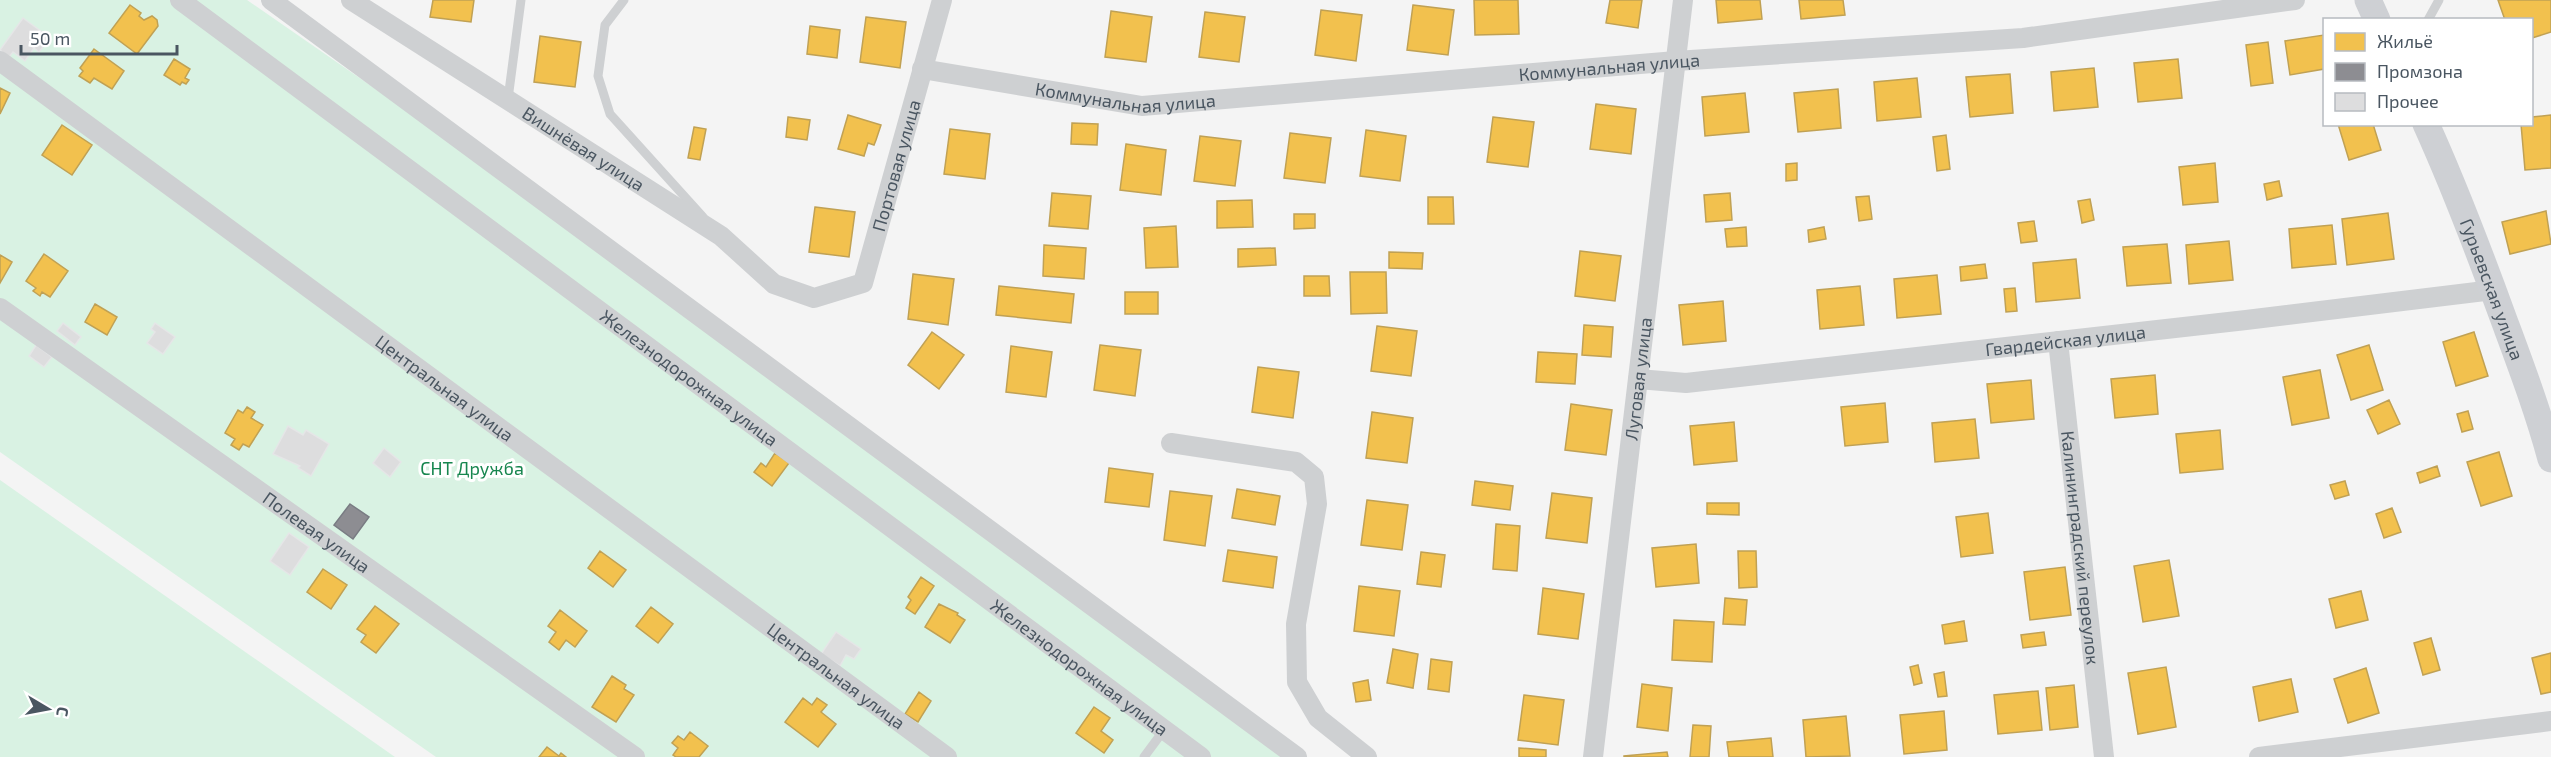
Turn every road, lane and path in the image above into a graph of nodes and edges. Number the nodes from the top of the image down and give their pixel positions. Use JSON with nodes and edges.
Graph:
{"nodes":[{"id":1,"x":180,"y":0,"type":"edge"},
{"id":2,"x":271,"y":0,"type":"edge"},
{"id":3,"x":351,"y":0,"type":"edge"},
{"id":4,"x":521,"y":0,"type":"edge"},
{"id":5,"x":624,"y":0,"type":"edge"},
{"id":6,"x":942,"y":0,"type":"edge"},
{"id":7,"x":1683,"y":0,"type":"edge"},
{"id":8,"x":2295,"y":0,"type":"edge"},
{"id":9,"x":2368,"y":0,"type":"edge"},
{"id":10,"x":2439,"y":0,"type":"edge"},
{"id":11,"x":2376,"y":18,"type":"edge"},
{"id":12,"x":2429,"y":18,"type":"edge"},
{"id":13,"x":0,"y":61,"type":"edge"},
{"id":14,"x":1676,"y":61,"type":"junction"},
{"id":15,"x":922,"y":69,"type":"junction"},
{"id":16,"x":508,"y":99,"type":"junction"},
{"id":17,"x":2427,"y":126,"type":"edge"},
{"id":18,"x":721,"y":236,"type":"junction"},
{"id":19,"x":2493,"y":290,"type":"junction"},
{"id":20,"x":814,"y":298,"type":"joint"},
{"id":21,"x":0,"y":308,"type":"edge"},
{"id":22,"x":2058,"y":340,"type":"junction"},
{"id":23,"x":1638,"y":380,"type":"junction"},
{"id":24,"x":1171,"y":443,"type":"dead end"},
{"id":25,"x":2551,"y":459,"type":"edge"},
{"id":26,"x":2551,"y":721,"type":"edge"},
{"id":27,"x":1164,"y":730,"type":"junction"},
{"id":28,"x":635,"y":757,"type":"edge"},
{"id":29,"x":946,"y":757,"type":"edge"},
{"id":30,"x":1144,"y":757,"type":"edge"},
{"id":31,"x":1201,"y":757,"type":"edge"},
{"id":32,"x":1298,"y":757,"type":"edge"},
{"id":33,"x":1367,"y":757,"type":"edge"},
{"id":34,"x":1593,"y":757,"type":"edge"},
{"id":35,"x":2104,"y":757,"type":"edge"},
{"id":36,"x":2259,"y":757,"type":"edge"}],
"edges":[{"from":1,"to":27,"type":"street","name":"Железнодорожная улица"},
{"from":2,"to":32,"type":"street"},
{"from":3,"to":16,"type":"street","name":"Вишнёвая улица"},
{"from":4,"to":16,"type":"lane"},
{"from":5,"to":18,"type":"lane"},
{"from":6,"to":15,"type":"street","name":"Портовая улица"},
{"from":7,"to":14,"type":"street","name":"Луговая улица"},
{"from":8,"to":14,"type":"street","name":"Коммунальная улица"},
{"from":9,"to":11,"type":"street"},
{"from":10,"to":12,"type":"lane"},
{"from":13,"to":29,"type":"street","name":"Центральная улица"},
{"from":14,"to":15,"type":"street","name":"Коммунальная улица"},
{"from":14,"to":23,"type":"street","name":"Луговая улица"},
{"from":15,"to":20,"type":"street","name":"Портовая улица"},
{"from":16,"to":18,"type":"street","name":"Вишнёвая улица"},
{"from":17,"to":19,"type":"street","name":"Гурьевская улица"},
{"from":18,"to":20,"type":"street","name":"Вишнёвая улица"},
{"from":19,"to":22,"type":"street","name":"Гвардейская улица"},
{"from":19,"to":25,"type":"street","name":"Гурьевская улица"},
{"from":21,"to":28,"type":"street","name":"Полевая улица"},
{"from":22,"to":23,"type":"street","name":"Гвардейская улица"},
{"from":22,"to":35,"type":"street","name":"Калининградский переулок"},
{"from":23,"to":34,"type":"street","name":"Луговая улица"},
{"from":24,"to":33,"type":"street"},
{"from":26,"to":36,"type":"street"},
{"from":27,"to":30,"type":"lane"},
{"from":27,"to":31,"type":"street","name":"Железнодорожная улица"}]}
